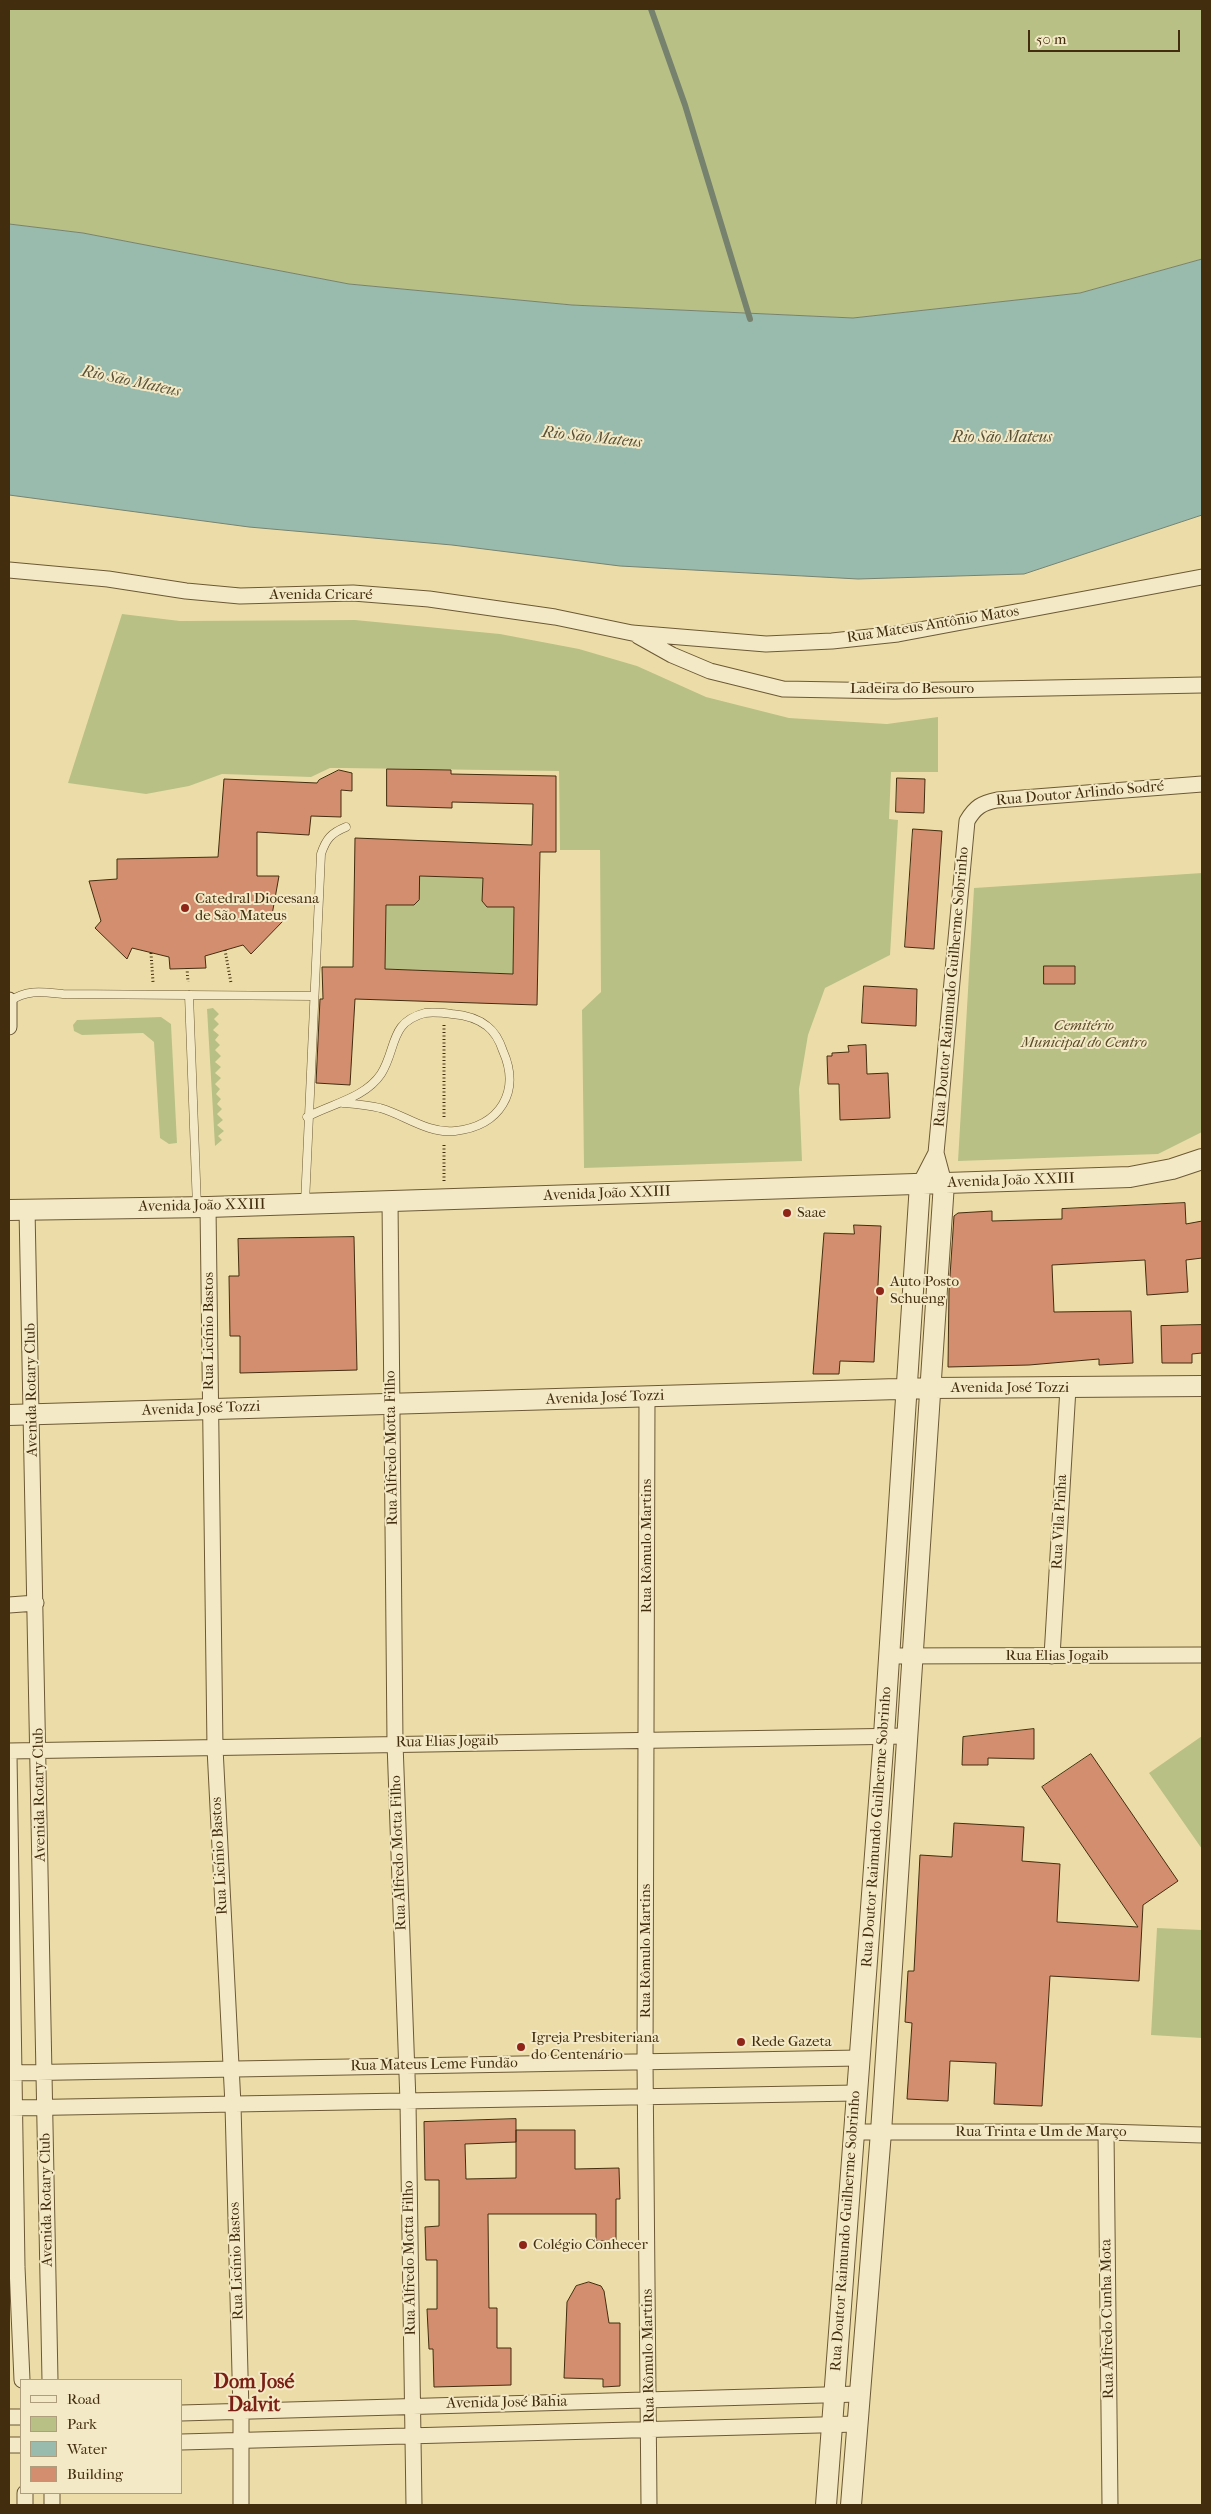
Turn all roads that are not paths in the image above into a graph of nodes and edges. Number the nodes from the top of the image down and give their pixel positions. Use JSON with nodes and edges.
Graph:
{"nodes":[{"id":1,"x":9,"y":570,"type":"edge"},
{"id":2,"x":1202,"y":577,"type":"edge"},
{"id":3,"x":632,"y":633,"type":"junction"},
{"id":4,"x":1202,"y":685,"type":"edge"},
{"id":5,"x":1202,"y":784,"type":"edge"},
{"id":6,"x":967,"y":822,"type":"joint"},
{"id":7,"x":346,"y":827,"type":"dead end"},
{"id":8,"x":189,"y":995,"type":"junction"},
{"id":9,"x":313,"y":996,"type":"junction"},
{"id":10,"x":10,"y":1000,"type":"edge"},
{"id":11,"x":9,"y":1027,"type":"edge"},
{"id":12,"x":343,"y":1103,"type":"junction"},
{"id":13,"x":307,"y":1117,"type":"junction"},
{"id":14,"x":936,"y":1153,"type":"junction"},
{"id":15,"x":1202,"y":1159,"type":"edge"},
{"id":16,"x":944,"y":1183,"type":"junction"},
{"id":17,"x":920,"y":1184,"type":"junction"},
{"id":18,"x":390,"y":1200,"type":"junction"},
{"id":19,"x":305,"y":1203,"type":"junction"},
{"id":20,"x":202,"y":1207,"type":"junction"},
{"id":21,"x":18,"y":1210,"type":"edge"},
{"id":22,"x":913,"y":1288,"type":"junction"},
{"id":23,"x":936,"y":1289,"type":"junction"},
{"id":24,"x":1202,"y":1386,"type":"edge"},
{"id":25,"x":932,"y":1388,"type":"junction"},
{"id":26,"x":1068,"y":1388,"type":"junction"},
{"id":27,"x":906,"y":1389,"type":"junction"},
{"id":28,"x":647,"y":1397,"type":"junction"},
{"id":29,"x":391,"y":1404,"type":"junction"},
{"id":30,"x":209,"y":1408,"type":"junction"},
{"id":31,"x":32,"y":1414,"type":"junction"},
{"id":32,"x":9,"y":1415,"type":"edge"},
{"id":33,"x":36,"y":1603,"type":"junction"},
{"id":34,"x":9,"y":1605,"type":"edge"},
{"id":35,"x":1202,"y":1655,"type":"edge"},
{"id":36,"x":889,"y":1656,"type":"junction"},
{"id":37,"x":1052,"y":1656,"type":"junction"},
{"id":38,"x":912,"y":1657,"type":"junction"},
{"id":39,"x":884,"y":1735,"type":"junction"},
{"id":40,"x":907,"y":1736,"type":"junction"},
{"id":41,"x":647,"y":1739,"type":"junction"},
{"id":42,"x":395,"y":1743,"type":"junction"},
{"id":43,"x":215,"y":1748,"type":"junction"},
{"id":44,"x":39,"y":1750,"type":"junction"},
{"id":45,"x":9,"y":1753,"type":"edge"},
{"id":46,"x":859,"y":2058,"type":"junction"},
{"id":47,"x":645,"y":2061,"type":"junction"},
{"id":48,"x":407,"y":2066,"type":"junction"},
{"id":49,"x":231,"y":2069,"type":"junction"},
{"id":50,"x":45,"y":2072,"type":"junction"},
{"id":51,"x":11,"y":2073,"type":"edge"},
{"id":52,"x":856,"y":2093,"type":"junction"},
{"id":53,"x":647,"y":2096,"type":"junction"},
{"id":54,"x":408,"y":2102,"type":"junction"},
{"id":55,"x":233,"y":2106,"type":"junction"},
{"id":56,"x":12,"y":2108,"type":"edge"},
{"id":57,"x":45,"y":2108,"type":"junction"},
{"id":58,"x":853,"y":2132,"type":"junction"},
{"id":59,"x":881,"y":2132,"type":"junction"},
{"id":60,"x":1106,"y":2132,"type":"junction"},
{"id":61,"x":1202,"y":2134,"type":"edge"},
{"id":62,"x":13,"y":2267,"type":"edge"},
{"id":63,"x":22,"y":2379,"type":"edge"},
{"id":64,"x":50,"y":2379,"type":"edge"},
{"id":65,"x":834,"y":2394,"type":"junction"},
{"id":66,"x":860,"y":2394,"type":"junction"},
{"id":67,"x":649,"y":2400,"type":"junction"},
{"id":68,"x":412,"y":2406,"type":"junction"},
{"id":69,"x":241,"y":2412,"type":"junction"},
{"id":70,"x":182,"y":2413,"type":"edge"},
{"id":71,"x":832,"y":2424,"type":"junction"},
{"id":72,"x":857,"y":2424,"type":"junction"},
{"id":73,"x":650,"y":2429,"type":"junction"},
{"id":74,"x":412,"y":2436,"type":"junction"},
{"id":75,"x":241,"y":2440,"type":"junction"},
{"id":76,"x":182,"y":2442,"type":"edge"},
{"id":77,"x":241,"y":2505,"type":"edge"},
{"id":78,"x":414,"y":2505,"type":"edge"},
{"id":79,"x":649,"y":2505,"type":"edge"},
{"id":80,"x":826,"y":2505,"type":"edge"},
{"id":81,"x":851,"y":2505,"type":"edge"},
{"id":82,"x":1110,"y":2505,"type":"edge"}],
"edges":[{"from":1,"to":3,"type":"street","name":"Avenida Cricaré"},
{"from":2,"to":3,"type":"street","name":"Rua Mateus Antônio Matos"},
{"from":3,"to":4,"type":"street","name":"Ladeira do Besouro"},
{"from":5,"to":6,"type":"street","name":"Rua Doutor Arlindo Sodré"},
{"from":6,"to":14,"type":"street","name":"Rua Doutor Raimundo Guilherme Sobrinho"},
{"from":7,"to":9,"type":"lane"},
{"from":8,"to":9,"type":"lane"},
{"from":8,"to":10,"type":"lane"},
{"from":8,"to":20,"type":"lane"},
{"from":9,"to":13,"type":"lane"},
{"from":10,"to":11,"type":"street"},
{"from":12,"to":12,"type":"lane"},
{"from":12,"to":13,"type":"lane"},
{"from":13,"to":19,"type":"lane"},
{"from":14,"to":16,"type":"street","name":"Rua Doutor Raimundo Guilherme Sobrinho"},
{"from":14,"to":17,"type":"street","name":"Rua Doutor Raimundo Guilherme Sobrinho"},
{"from":15,"to":16,"type":"street","name":"Avenida João XXIII"},
{"from":16,"to":17,"type":"street","name":"Avenida João XXIII"},
{"from":16,"to":23,"type":"street","name":"Rua Doutor Raimundo Guilherme Sobrinho"},
{"from":17,"to":18,"type":"street","name":"Avenida João XXIII"},
{"from":17,"to":22,"type":"street","name":"Rua Doutor Raimundo Guilherme Sobrinho"},
{"from":18,"to":19,"type":"street","name":"Avenida João XXIII"},
{"from":18,"to":29,"type":"street","name":"Rua Alfredo Motta Filho"},
{"from":19,"to":20,"type":"street","name":"Avenida João XXIII"},
{"from":20,"to":21,"type":"street","name":"Avenida João XXIII"},
{"from":20,"to":30,"type":"street","name":"Rua Licínio Bastos"},
{"from":21,"to":31,"type":"street","name":"Avenida Rotary Club"},
{"from":22,"to":23,"type":"street"},
{"from":22,"to":27,"type":"street","name":"Rua Doutor Raimundo Guilherme Sobrinho"},
{"from":23,"to":25,"type":"street","name":"Rua Doutor Raimundo Guilherme Sobrinho"},
{"from":24,"to":26,"type":"street","name":"Avenida José Tozzi"},
{"from":25,"to":26,"type":"street","name":"Avenida José Tozzi"},
{"from":25,"to":27,"type":"street","name":"Avenida José Tozzi"},
{"from":25,"to":38,"type":"street","name":"Rua Doutor Raimundo Guilherme Sobrinho"},
{"from":26,"to":37,"type":"street","name":"Rua Vila Pinha"},
{"from":27,"to":28,"type":"street","name":"Avenida José Tozzi"},
{"from":27,"to":36,"type":"street","name":"Rua Doutor Raimundo Guilherme Sobrinho"},
{"from":28,"to":29,"type":"street","name":"Avenida José Tozzi"},
{"from":28,"to":41,"type":"street","name":"Rua Rômulo Martins"},
{"from":29,"to":30,"type":"street","name":"Avenida José Tozzi"},
{"from":29,"to":42,"type":"street","name":"Rua Alfredo Motta Filho"},
{"from":30,"to":31,"type":"street","name":"Avenida José Tozzi"},
{"from":30,"to":43,"type":"street","name":"Rua Licínio Bastos"},
{"from":31,"to":32,"type":"street","name":"Avenida José Tozzi"},
{"from":31,"to":33,"type":"street","name":"Avenida Rotary Club"},
{"from":33,"to":34,"type":"street"},
{"from":33,"to":44,"type":"street","name":"Avenida Rotary Club"},
{"from":35,"to":37,"type":"street","name":"Rua Elias Jogaib"},
{"from":36,"to":38,"type":"street","name":"Rua Elias Jogaib"},
{"from":36,"to":39,"type":"street","name":"Rua Doutor Raimundo Guilherme Sobrinho"},
{"from":37,"to":38,"type":"street","name":"Rua Elias Jogaib"},
{"from":38,"to":40,"type":"street","name":"Rua Doutor Raimundo Guilherme Sobrinho"},
{"from":39,"to":40,"type":"street","name":"Rua Elias Jogaib"},
{"from":39,"to":41,"type":"street","name":"Rua Elias Jogaib"},
{"from":39,"to":46,"type":"street","name":"Rua Doutor Raimundo Guilherme Sobrinho"},
{"from":40,"to":59,"type":"street","name":"Rua Doutor Raimundo Guilherme Sobrinho"},
{"from":41,"to":42,"type":"street","name":"Rua Elias Jogaib"},
{"from":41,"to":47,"type":"street","name":"Rua Rômulo Martins"},
{"from":42,"to":43,"type":"street","name":"Rua Elias Jogaib"},
{"from":42,"to":48,"type":"street","name":"Rua Alfredo Motta Filho"},
{"from":43,"to":44,"type":"street","name":"Rua Elias Jogaib"},
{"from":43,"to":49,"type":"street","name":"Rua Licínio Bastos"},
{"from":44,"to":45,"type":"street","name":"Rua Elias Jogaib"},
{"from":44,"to":50,"type":"street","name":"Avenida Rotary Club"},
{"from":45,"to":51,"type":"street","name":"Avenida Rotary Club"},
{"from":46,"to":47,"type":"street","name":"Rua Mateus Leme Fundão"},
{"from":46,"to":52,"type":"street","name":"Rua Doutor Raimundo Guilherme Sobrinho"},
{"from":47,"to":48,"type":"street","name":"Rua Mateus Leme Fundão"},
{"from":47,"to":53,"type":"street","name":"Rua Rômulo Martins"},
{"from":48,"to":49,"type":"street","name":"Rua Mateus Leme Fundão"},
{"from":48,"to":54,"type":"street","name":"Rua Alfredo Motta Filho"},
{"from":49,"to":50,"type":"street","name":"Rua Mateus Leme Fundão"},
{"from":49,"to":55,"type":"street","name":"Rua Licínio Bastos"},
{"from":50,"to":51,"type":"street","name":"Rua Mateus Leme Fundão"},
{"from":50,"to":57,"type":"street","name":"Avenida Rotary Club"},
{"from":51,"to":56,"type":"street","name":"Avenida Rotary Club"},
{"from":52,"to":53,"type":"street"},
{"from":52,"to":58,"type":"street","name":"Rua Doutor Raimundo Guilherme Sobrinho"},
{"from":53,"to":54,"type":"street"},
{"from":53,"to":67,"type":"street","name":"Rua Rômulo Martins"},
{"from":54,"to":55,"type":"street"},
{"from":54,"to":68,"type":"street","name":"Rua Alfredo Motta Filho"},
{"from":55,"to":57,"type":"street"},
{"from":55,"to":69,"type":"street","name":"Rua Licínio Bastos"},
{"from":56,"to":57,"type":"street"},
{"from":56,"to":62,"type":"street","name":"Avenida Rotary Club"},
{"from":57,"to":64,"type":"street","name":"Avenida Rotary Club"},
{"from":58,"to":59,"type":"street","name":"Rua Trinta e Um de Março"},
{"from":58,"to":65,"type":"street","name":"Rua Doutor Raimundo Guilherme Sobrinho"},
{"from":59,"to":60,"type":"street","name":"Rua Trinta e Um de Março"},
{"from":59,"to":66,"type":"street","name":"Rua Doutor Raimundo Guilherme Sobrinho"},
{"from":60,"to":61,"type":"street","name":"Rua Trinta e Um de Março"},
{"from":60,"to":82,"type":"street","name":"Rua Alfredo Cunha Mota"},
{"from":62,"to":63,"type":"street","name":"Avenida Rotary Club"},
{"from":65,"to":66,"type":"street","name":"Avenida José Bahia"},
{"from":65,"to":67,"type":"street","name":"Avenida José Bahia"},
{"from":65,"to":71,"type":"street","name":"Rua Doutor Raimundo Guilherme Sobrinho"},
{"from":66,"to":72,"type":"street","name":"Rua Doutor Raimundo Guilherme Sobrinho"},
{"from":67,"to":68,"type":"street","name":"Avenida José Bahia"},
{"from":67,"to":73,"type":"street","name":"Rua Rômulo Martins"},
{"from":68,"to":69,"type":"street","name":"Avenida José Bahia"},
{"from":68,"to":74,"type":"street","name":"Rua Alfredo Motta Filho"},
{"from":69,"to":70,"type":"street","name":"Avenida José Bahia"},
{"from":69,"to":75,"type":"street","name":"Rua Licínio Bastos"},
{"from":71,"to":72,"type":"street","name":"Avenida José Bahia"},
{"from":71,"to":73,"type":"street","name":"Avenida José Bahia"},
{"from":71,"to":80,"type":"street","name":"Rua Doutor Raimundo Guilherme Sobrinho"},
{"from":72,"to":81,"type":"street","name":"Rua Doutor Raimundo Guilherme Sobrinho"},
{"from":73,"to":74,"type":"street","name":"Avenida José Bahia"},
{"from":73,"to":79,"type":"street","name":"Rua Rômulo Martins"},
{"from":74,"to":75,"type":"street","name":"Avenida José Bahia"},
{"from":74,"to":78,"type":"street","name":"Rua Alfredo Motta Filho"},
{"from":75,"to":76,"type":"street","name":"Avenida José Bahia"},
{"from":75,"to":77,"type":"street","name":"Rua Licínio Bastos"}]}
